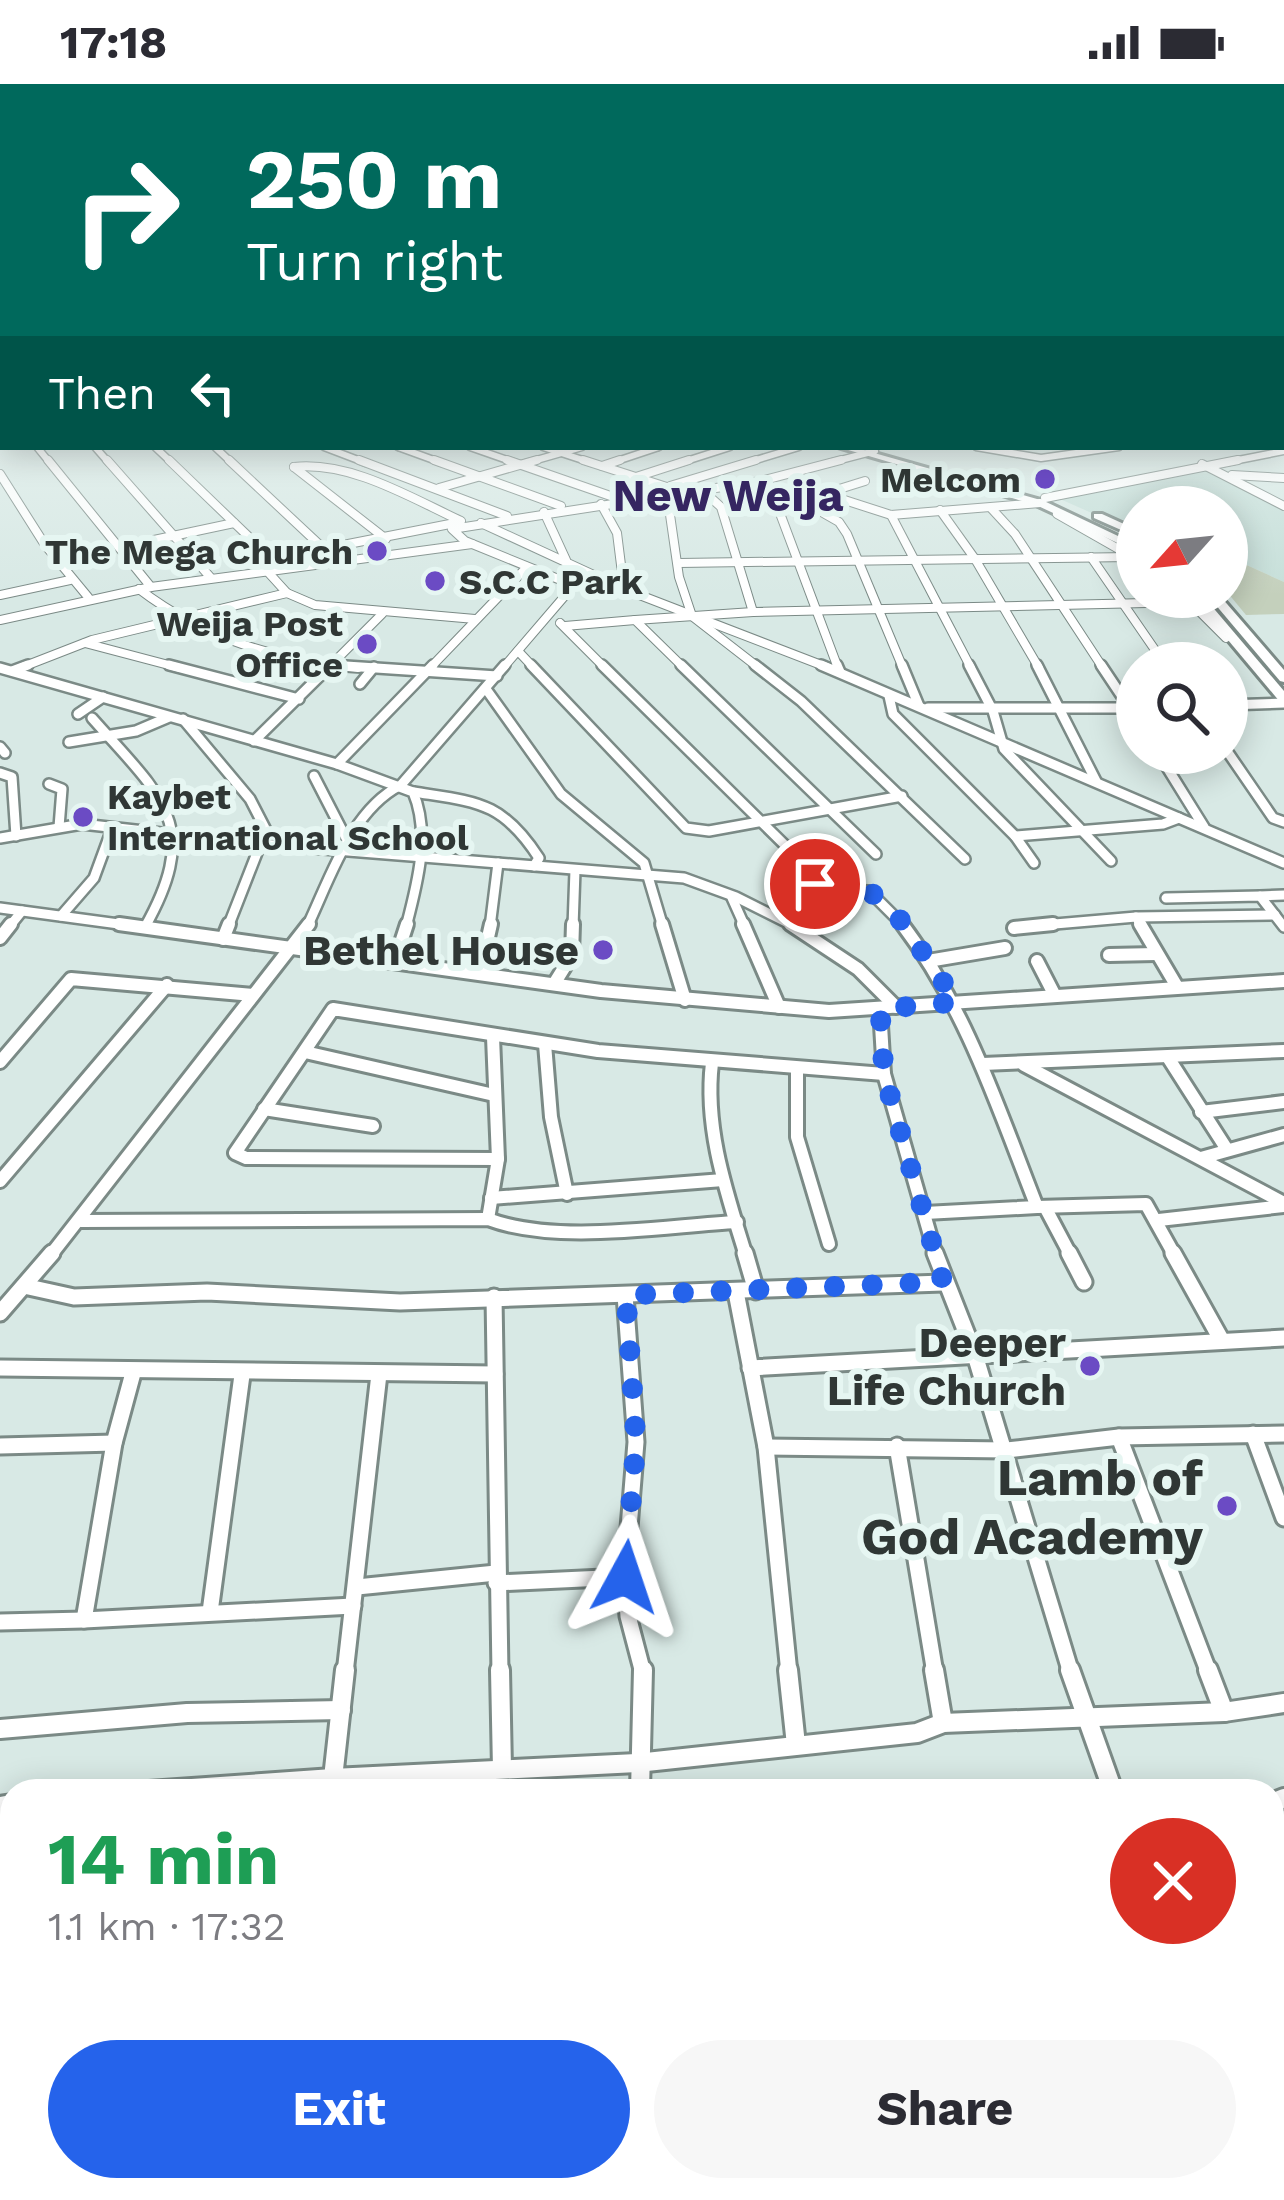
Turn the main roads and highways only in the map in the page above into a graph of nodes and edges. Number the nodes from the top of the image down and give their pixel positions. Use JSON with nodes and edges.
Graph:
{"nodes":[{"id":1,"x":861,"y":452,"type":"edge"},
{"id":2,"x":1043,"y":501,"type":"junction"},
{"id":3,"x":1116,"y":528,"type":"edge"},
{"id":4,"x":1116,"y":543,"type":"edge"},
{"id":5,"x":1116,"y":544,"type":"edge"},
{"id":6,"x":1208,"y":618,"type":"edge"},
{"id":7,"x":1210,"y":618,"type":"edge"},
{"id":8,"x":1236,"y":618,"type":"edge"},
{"id":9,"x":1258,"y":667,"type":"junction"},
{"id":10,"x":1284,"y":678,"type":"edge"},
{"id":11,"x":1284,"y":701,"type":"edge"}],
"edges":[{"from":1,"to":2,"type":"highway"},
{"from":2,"to":3,"type":"highway"},
{"from":2,"to":4,"type":"highway"},
{"from":2,"to":5,"type":"highway"},
{"from":6,"to":9,"type":"highway"},
{"from":7,"to":9,"type":"highway"},
{"from":8,"to":10,"type":"highway"},
{"from":9,"to":11,"type":"highway"}]}
